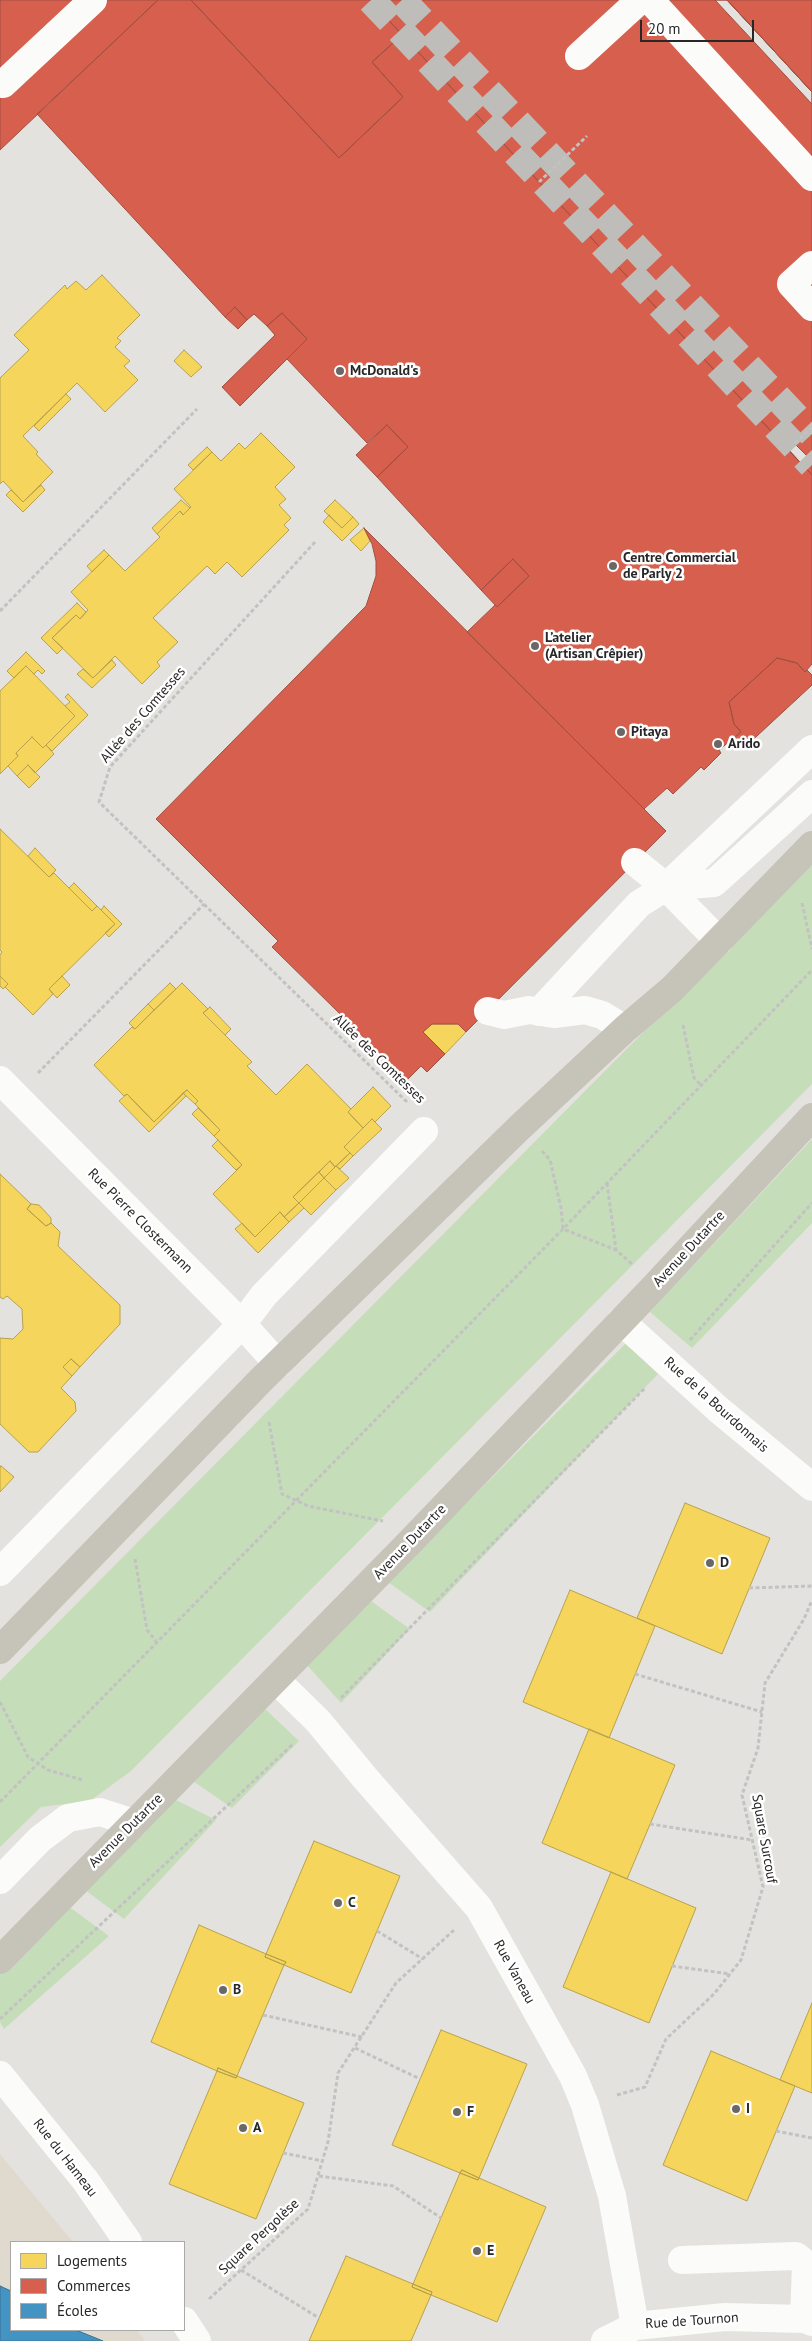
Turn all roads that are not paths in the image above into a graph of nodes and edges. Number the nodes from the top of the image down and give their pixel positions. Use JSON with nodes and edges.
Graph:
{"nodes":[{"id":1,"x":93,"y":0,"type":"edge"},
{"id":2,"x":640,"y":0,"type":"edge"},
{"id":3,"x":650,"y":0,"type":"edge"},
{"id":4,"x":580,"y":56,"type":"dead end"},
{"id":5,"x":2,"y":84,"type":"dead end"},
{"id":6,"x":812,"y":177,"type":"edge"},
{"id":7,"x":812,"y":265,"type":"edge"},
{"id":8,"x":812,"y":306,"type":"edge"},
{"id":9,"x":812,"y":750,"type":"edge"},
{"id":10,"x":812,"y":794,"type":"edge"},
{"id":11,"x":812,"y":845,"type":"edge"},
{"id":12,"x":635,"y":862,"type":"dead end"},
{"id":13,"x":666,"y":887,"type":"junction"},
{"id":14,"x":719,"y":941,"type":"junction"},
{"id":15,"x":488,"y":1011,"type":"dead end"},
{"id":16,"x":539,"y":1012,"type":"junction"},
{"id":17,"x":625,"y":1029,"type":"junction"},
{"id":18,"x":8,"y":1088,"type":"edge"},
{"id":19,"x":812,"y":1117,"type":"edge"},
{"id":20,"x":424,"y":1131,"type":"dead end"},
{"id":21,"x":621,"y":1321,"type":"junction"},
{"id":22,"x":242,"y":1324,"type":"junction"},
{"id":23,"x":270,"y":1372,"type":"junction"},
{"id":24,"x":812,"y":1487,"type":"edge"},
{"id":25,"x":0,"y":1572,"type":"edge"},
{"id":26,"x":0,"y":1650,"type":"edge"},
{"id":27,"x":276,"y":1680,"type":"junction"},
{"id":28,"x":134,"y":1823,"type":"junction"},
{"id":29,"x":0,"y":1880,"type":"edge"},
{"id":30,"x":0,"y":1960,"type":"edge"},
{"id":31,"x":0,"y":2075,"type":"edge"},
{"id":32,"x":127,"y":2241,"type":"edge"},
{"id":33,"x":682,"y":2260,"type":"dead end"},
{"id":34,"x":808,"y":2321,"type":"edge"},
{"id":35,"x":185,"y":2323,"type":"edge"},
{"id":36,"x":634,"y":2326,"type":"junction"},
{"id":37,"x":197,"y":2341,"type":"edge"},
{"id":38,"x":605,"y":2341,"type":"edge"}],
"edges":[{"from":1,"to":5,"type":"street"},
{"from":2,"to":4,"type":"street"},
{"from":3,"to":6,"type":"street"},
{"from":7,"to":8,"type":"street"},
{"from":9,"to":13,"type":"street"},
{"from":10,"to":13,"type":"street"},
{"from":11,"to":14,"type":"main road"},
{"from":12,"to":13,"type":"street"},
{"from":13,"to":14,"type":"street"},
{"from":13,"to":16,"type":"street"},
{"from":14,"to":17,"type":"main road"},
{"from":15,"to":16,"type":"street"},
{"from":16,"to":17,"type":"street"},
{"from":17,"to":23,"type":"main road"},
{"from":18,"to":22,"type":"street","name":"Rue Pierre Clostermann"},
{"from":19,"to":21,"type":"main road","name":"Avenue Dutartre"},
{"from":20,"to":22,"type":"street"},
{"from":21,"to":24,"type":"street","name":"Rue de la Bourdonnais"},
{"from":21,"to":27,"type":"main road","name":"Avenue Dutartre"},
{"from":22,"to":23,"type":"street","name":"Rue Pierre Clostermann"},
{"from":22,"to":25,"type":"street"},
{"from":23,"to":26,"type":"main road"},
{"from":27,"to":28,"type":"main road","name":"Avenue Dutartre"},
{"from":27,"to":36,"type":"street","name":"Rue Vaneau"},
{"from":28,"to":29,"type":"street"},
{"from":28,"to":30,"type":"main road","name":"Avenue Dutartre"},
{"from":31,"to":32,"type":"street","name":"Rue du Hameau"},
{"from":33,"to":34,"type":"street"},
{"from":34,"to":36,"type":"street","name":"Rue de Tournon"},
{"from":35,"to":37,"type":"street"},
{"from":36,"to":38,"type":"street","name":"Rue de Tournon"}]}
